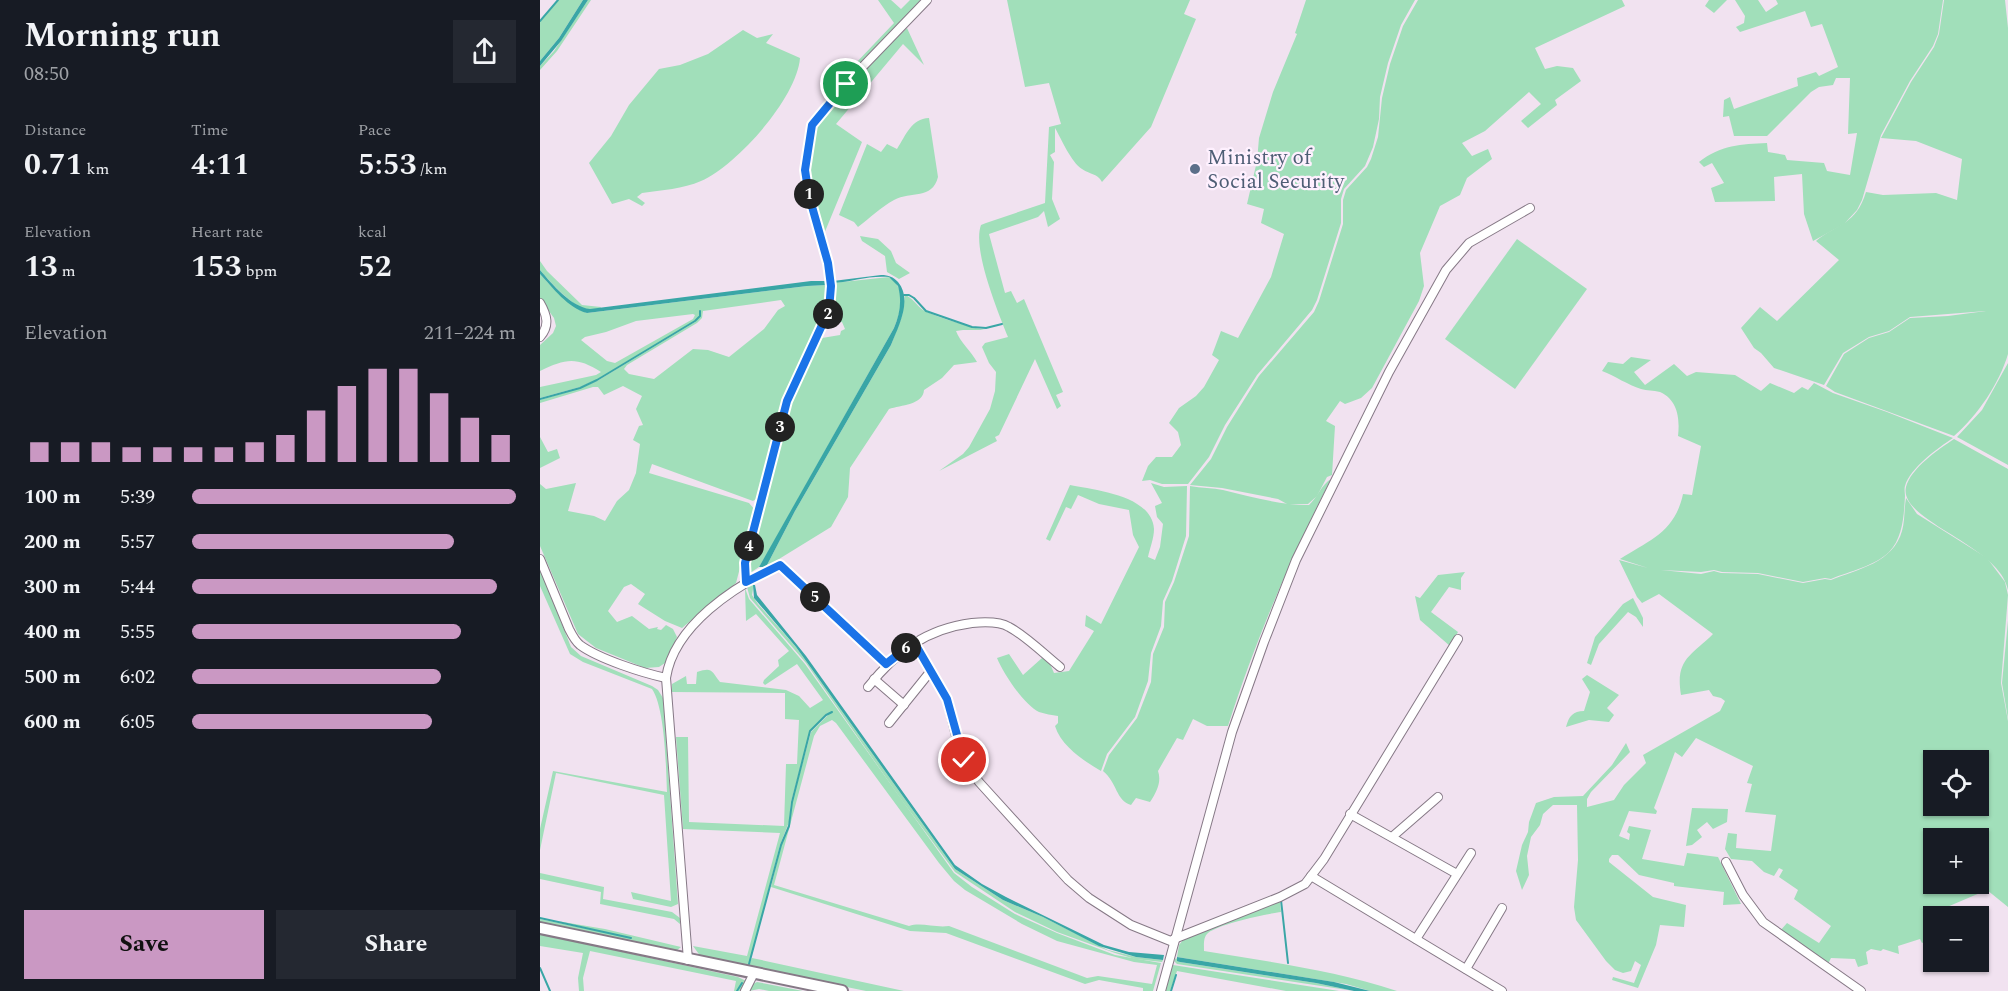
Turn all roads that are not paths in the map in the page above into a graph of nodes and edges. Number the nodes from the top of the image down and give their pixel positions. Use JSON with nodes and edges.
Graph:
{"nodes":[{"id":1,"x":927,"y":0,"type":"edge"},
{"id":2,"x":1530,"y":208,"type":"dead end"},
{"id":3,"x":540,"y":303,"type":"edge"},
{"id":4,"x":540,"y":337,"type":"edge"},
{"id":5,"x":540,"y":559,"type":"edge"},
{"id":6,"x":746,"y":582,"type":"junction"},
{"id":7,"x":1458,"y":639,"type":"dead end"},
{"id":8,"x":914,"y":642,"type":"junction"},
{"id":9,"x":886,"y":664,"type":"junction"},
{"id":10,"x":1060,"y":667,"type":"dead end"},
{"id":11,"x":930,"y":672,"type":"junction"},
{"id":12,"x":666,"y":678,"type":"junction"},
{"id":13,"x":874,"y":679,"type":"junction"},
{"id":14,"x":868,"y":687,"type":"dead end"},
{"id":15,"x":904,"y":705,"type":"junction"},
{"id":16,"x":890,"y":723,"type":"dead end"},
{"id":17,"x":1438,"y":797,"type":"dead end"},
{"id":18,"x":1350,"y":814,"type":"junction"},
{"id":19,"x":1392,"y":837,"type":"junction"},
{"id":20,"x":1471,"y":853,"type":"dead end"},
{"id":21,"x":1726,"y":862,"type":"dead end"},
{"id":22,"x":1458,"y":874,"type":"junction"},
{"id":23,"x":1311,"y":876,"type":"junction"},
{"id":24,"x":1502,"y":908,"type":"dead end"},
{"id":25,"x":540,"y":928,"type":"edge"},
{"id":26,"x":1416,"y":939,"type":"junction"},
{"id":27,"x":1174,"y":941,"type":"junction"},
{"id":28,"x":688,"y":960,"type":"junction"},
{"id":29,"x":1466,"y":969,"type":"junction"},
{"id":30,"x":754,"y":973,"type":"junction"},
{"id":31,"x":746,"y":991,"type":"edge"},
{"id":32,"x":842,"y":991,"type":"edge"},
{"id":33,"x":1161,"y":991,"type":"edge"},
{"id":34,"x":1503,"y":991,"type":"edge"},
{"id":35,"x":1861,"y":991,"type":"edge"}],
"edges":[{"from":1,"to":6,"type":"street"},
{"from":2,"to":27,"type":"street"},
{"from":3,"to":4,"type":"street"},
{"from":5,"to":12,"type":"street"},
{"from":6,"to":9,"type":"street"},
{"from":6,"to":12,"type":"street"},
{"from":7,"to":18,"type":"street"},
{"from":8,"to":9,"type":"street"},
{"from":8,"to":10,"type":"street"},
{"from":8,"to":11,"type":"street"},
{"from":9,"to":13,"type":"street"},
{"from":11,"to":15,"type":"street"},
{"from":11,"to":27,"type":"street"},
{"from":12,"to":28,"type":"street"},
{"from":13,"to":14,"type":"street"},
{"from":13,"to":15,"type":"street"},
{"from":15,"to":16,"type":"street"},
{"from":17,"to":19,"type":"street"},
{"from":18,"to":19,"type":"street"},
{"from":18,"to":23,"type":"street"},
{"from":19,"to":22,"type":"street"},
{"from":20,"to":22,"type":"street"},
{"from":21,"to":35,"type":"street"},
{"from":22,"to":26,"type":"street"},
{"from":23,"to":26,"type":"street"},
{"from":23,"to":27,"type":"street"},
{"from":24,"to":29,"type":"street"},
{"from":25,"to":28,"type":"main road"},
{"from":26,"to":29,"type":"street"},
{"from":27,"to":33,"type":"street"},
{"from":28,"to":30,"type":"main road"},
{"from":29,"to":34,"type":"street"},
{"from":30,"to":31,"type":"street"},
{"from":30,"to":32,"type":"main road"}]}
